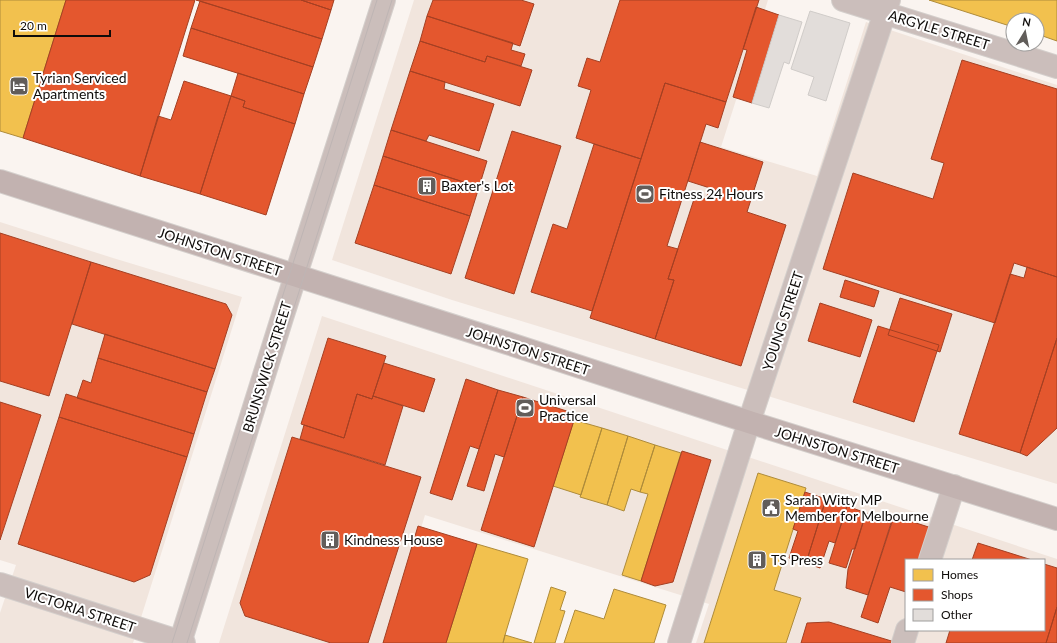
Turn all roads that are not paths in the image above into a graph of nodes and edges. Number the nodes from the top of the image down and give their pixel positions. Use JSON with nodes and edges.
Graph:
{"nodes":[{"id":1,"x":384,"y":0,"type":"edge"},
{"id":2,"x":843,"y":0,"type":"edge"},
{"id":3,"x":887,"y":7,"type":"edge"},
{"id":4,"x":1057,"y":67,"type":"edge"},
{"id":5,"x":0,"y":181,"type":"edge"},
{"id":6,"x":296,"y":276,"type":"junction"},
{"id":7,"x":749,"y":422,"type":"junction"},
{"id":8,"x":954,"y":486,"type":"junction"},
{"id":9,"x":1057,"y":519,"type":"edge"},
{"id":10,"x":930,"y":559,"type":"edge"},
{"id":11,"x":0,"y":584,"type":"edge"},
{"id":12,"x":907,"y":631,"type":"edge"},
{"id":13,"x":181,"y":643,"type":"edge"},
{"id":14,"x":679,"y":643,"type":"edge"},
{"id":15,"x":903,"y":643,"type":"edge"}],
"edges":[{"from":1,"to":6,"type":"street","name":"BRUNSWICK STREET"},
{"from":2,"to":3,"type":"street","name":"ARGYLE STREET"},
{"from":3,"to":4,"type":"street","name":"ARGYLE STREET"},
{"from":3,"to":7,"type":"street","name":"YOUNG STREET"},
{"from":5,"to":6,"type":"main road","name":"JOHNSTON STREET"},
{"from":6,"to":7,"type":"main road","name":"JOHNSTON STREET"},
{"from":6,"to":13,"type":"street","name":"BRUNSWICK STREET"},
{"from":7,"to":8,"type":"main road","name":"JOHNSTON STREET"},
{"from":7,"to":14,"type":"street","name":"YOUNG STREET"},
{"from":8,"to":9,"type":"main road","name":"JOHNSTON STREET"},
{"from":8,"to":10,"type":"street"},
{"from":11,"to":13,"type":"street","name":"VICTORIA STREET"},
{"from":12,"to":15,"type":"street"}]}
